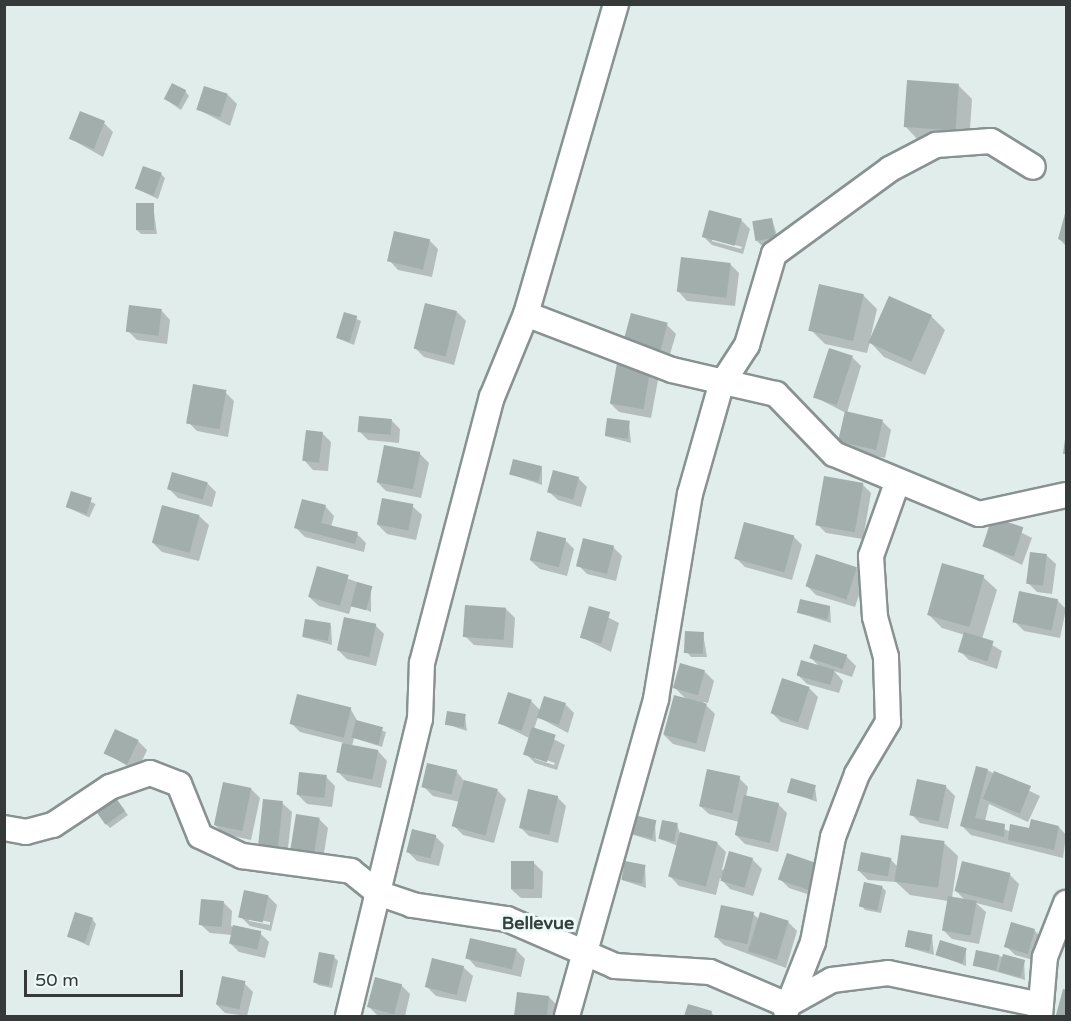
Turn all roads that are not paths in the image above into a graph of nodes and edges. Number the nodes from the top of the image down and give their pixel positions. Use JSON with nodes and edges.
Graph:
{"nodes":[{"id":1,"x":616,"y":4,"type":"edge"},
{"id":2,"x":1034,"y":166,"type":"dead end"},
{"id":3,"x":526,"y":314,"type":"junction"},
{"id":4,"x":721,"y":385,"type":"junction"},
{"id":5,"x":897,"y":483,"type":"junction"},
{"id":6,"x":1066,"y":495,"type":"edge"},
{"id":7,"x":4,"y":828,"type":"edge"},
{"id":8,"x":378,"y":893,"type":"junction"},
{"id":9,"x":1066,"y":903,"type":"edge"},
{"id":10,"x":583,"y":957,"type":"junction"},
{"id":11,"x":787,"y":1011,"type":"edge"},
{"id":12,"x":1041,"y":1011,"type":"edge"},
{"id":13,"x":348,"y":1017,"type":"edge"},
{"id":14,"x":567,"y":1017,"type":"edge"}],
"edges":[{"from":1,"to":3,"type":"street"},
{"from":2,"to":4,"type":"street"},
{"from":3,"to":4,"type":"street"},
{"from":3,"to":8,"type":"street"},
{"from":4,"to":5,"type":"street"},
{"from":4,"to":10,"type":"street"},
{"from":5,"to":6,"type":"street"},
{"from":5,"to":11,"type":"street"},
{"from":7,"to":8,"type":"street"},
{"from":8,"to":10,"type":"street"},
{"from":8,"to":13,"type":"street"},
{"from":9,"to":12,"type":"street"},
{"from":10,"to":11,"type":"street"},
{"from":10,"to":14,"type":"street"},
{"from":11,"to":12,"type":"street"}]}
